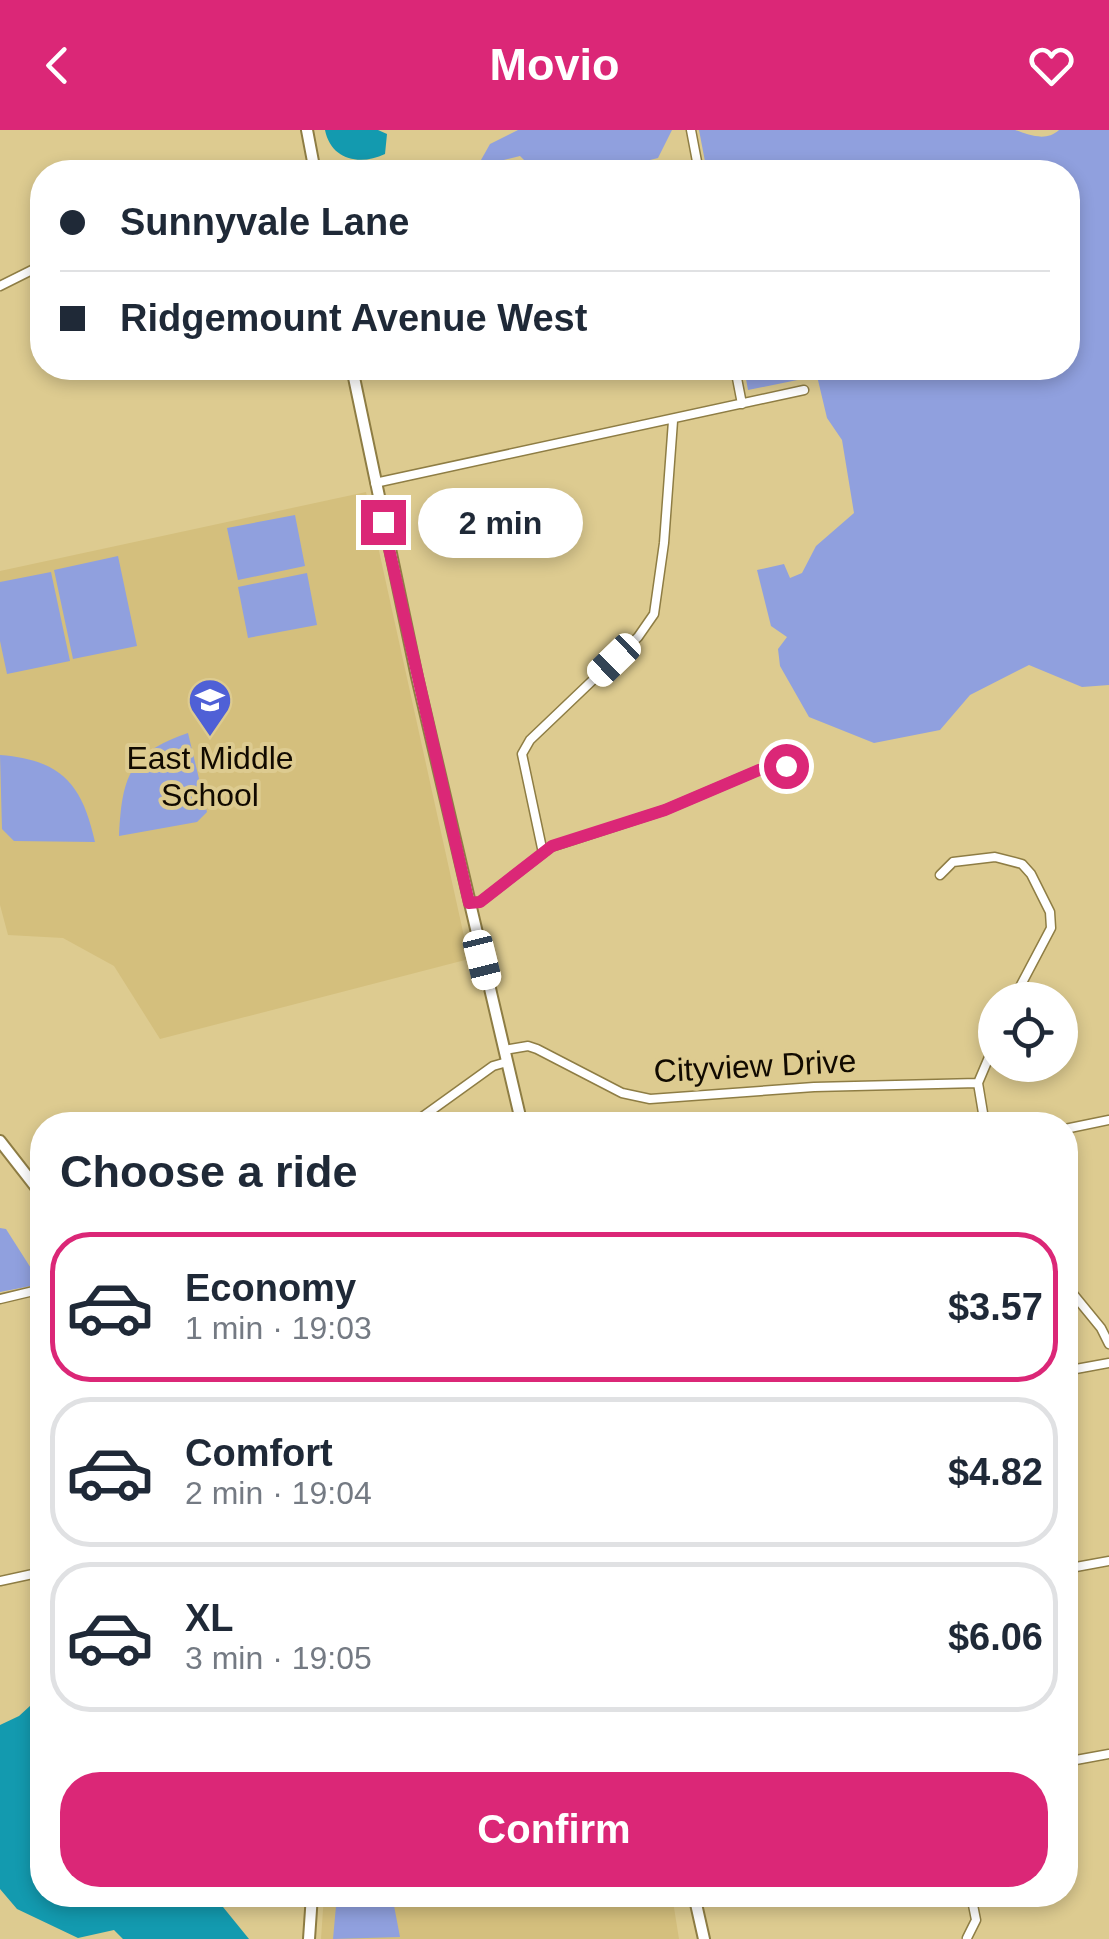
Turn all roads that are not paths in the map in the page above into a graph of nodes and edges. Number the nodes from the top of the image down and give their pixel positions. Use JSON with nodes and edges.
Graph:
{"nodes":[{"id":1,"x":307,"y":130,"type":"edge"},
{"id":2,"x":691,"y":130,"type":"edge"},
{"id":3,"x":313,"y":160,"type":"edge"},
{"id":4,"x":696,"y":160,"type":"edge"},
{"id":5,"x":30,"y":271,"type":"edge"},
{"id":6,"x":0,"y":286,"type":"edge"},
{"id":7,"x":354,"y":380,"type":"edge"},
{"id":8,"x":737,"y":380,"type":"edge"},
{"id":9,"x":804,"y":390,"type":"dead end"},
{"id":10,"x":742,"y":404,"type":"junction"},
{"id":11,"x":673,"y":420,"type":"junction"},
{"id":12,"x":375,"y":483,"type":"junction"},
{"id":13,"x":786,"y":766,"type":"dead end"},
{"id":14,"x":543,"y":853,"type":"junction"},
{"id":15,"x":940,"y":875,"type":"dead end"},
{"id":16,"x":469,"y":903,"type":"junction"},
{"id":17,"x":1022,"y":982,"type":"edge"},
{"id":18,"x":506,"y":1056,"type":"junction"},
{"id":19,"x":978,"y":1083,"type":"joint"},
{"id":20,"x":429,"y":1112,"type":"edge"},
{"id":21,"x":519,"y":1112,"type":"edge"},
{"id":22,"x":983,"y":1112,"type":"edge"},
{"id":23,"x":1109,"y":1120,"type":"edge"},
{"id":24,"x":1078,"y":1126,"type":"edge"},
{"id":25,"x":0,"y":1141,"type":"edge"},
{"id":26,"x":30,"y":1180,"type":"edge"},
{"id":27,"x":30,"y":1293,"type":"edge"},
{"id":28,"x":0,"y":1299,"type":"edge"},
{"id":29,"x":1078,"y":1299,"type":"edge"},
{"id":30,"x":1109,"y":1344,"type":"edge"},
{"id":31,"x":1109,"y":1364,"type":"edge"},
{"id":32,"x":1078,"y":1369,"type":"edge"},
{"id":33,"x":1109,"y":1561,"type":"edge"},
{"id":34,"x":1078,"y":1567,"type":"edge"},
{"id":35,"x":30,"y":1575,"type":"edge"},
{"id":36,"x":0,"y":1581,"type":"edge"},
{"id":37,"x":1109,"y":1754,"type":"edge"},
{"id":38,"x":1078,"y":1760,"type":"edge"},
{"id":39,"x":311,"y":1907,"type":"edge"},
{"id":40,"x":697,"y":1907,"type":"edge"},
{"id":41,"x":973,"y":1907,"type":"edge"},
{"id":42,"x":967,"y":1938,"type":"edge"},
{"id":43,"x":309,"y":1939,"type":"edge"},
{"id":44,"x":704,"y":1939,"type":"edge"}],
"edges":[{"from":1,"to":3,"type":"street"},
{"from":2,"to":4,"type":"street"},
{"from":5,"to":6,"type":"street"},
{"from":7,"to":12,"type":"street"},
{"from":8,"to":10,"type":"street"},
{"from":9,"to":10,"type":"street"},
{"from":10,"to":11,"type":"street"},
{"from":11,"to":12,"type":"street"},
{"from":11,"to":14,"type":"street"},
{"from":12,"to":16,"type":"street"},
{"from":13,"to":14,"type":"street"},
{"from":14,"to":16,"type":"street"},
{"from":15,"to":17,"type":"street"},
{"from":16,"to":18,"type":"street"},
{"from":18,"to":19,"type":"street","name":"Cityview Drive"},
{"from":18,"to":20,"type":"street"},
{"from":18,"to":21,"type":"street"},
{"from":19,"to":22,"type":"street"},
{"from":23,"to":24,"type":"street"},
{"from":25,"to":26,"type":"street"},
{"from":27,"to":28,"type":"street"},
{"from":29,"to":30,"type":"street"},
{"from":31,"to":32,"type":"street"},
{"from":33,"to":34,"type":"street"},
{"from":35,"to":36,"type":"street"},
{"from":37,"to":38,"type":"street"},
{"from":39,"to":43,"type":"street"},
{"from":40,"to":44,"type":"street"},
{"from":41,"to":42,"type":"street"}]}
